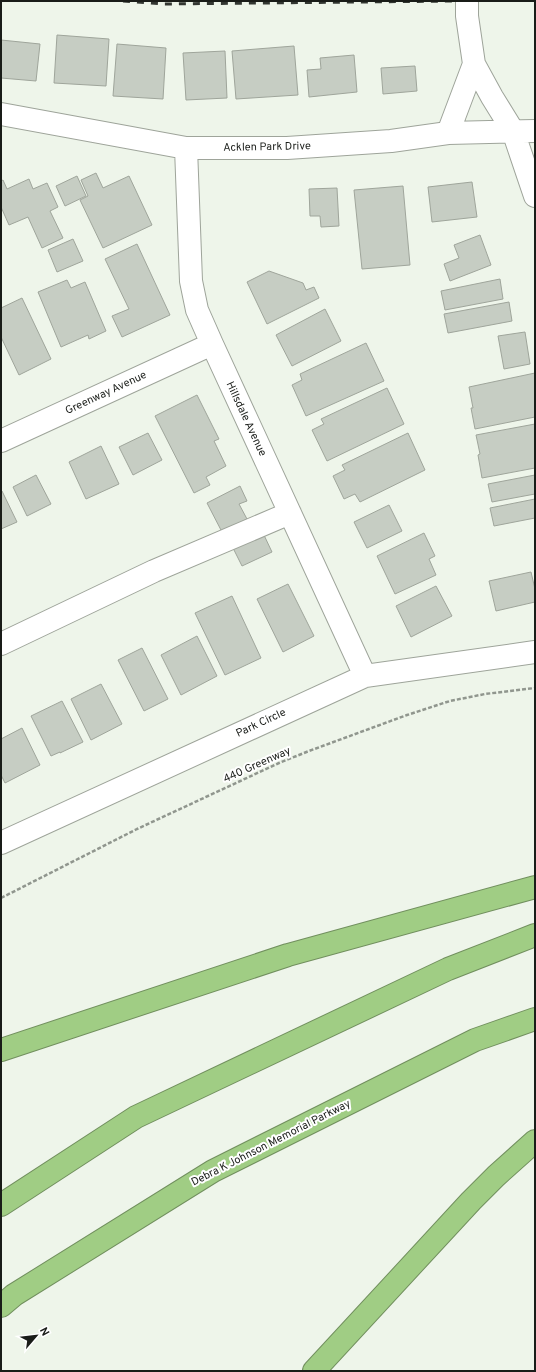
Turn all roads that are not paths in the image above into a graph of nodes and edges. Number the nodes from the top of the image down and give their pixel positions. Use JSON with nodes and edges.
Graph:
{"nodes":[{"id":1,"x":467,"y":1,"type":"edge"},
{"id":2,"x":474,"y":64,"type":"junction"},
{"id":3,"x":1,"y":114,"type":"edge"},
{"id":4,"x":513,"y":131,"type":"junction"},
{"id":5,"x":535,"y":131,"type":"edge"},
{"id":6,"x":448,"y":133,"type":"junction"},
{"id":7,"x":186,"y":148,"type":"junction"},
{"id":8,"x":535,"y":196,"type":"edge"},
{"id":9,"x":212,"y":344,"type":"junction"},
{"id":10,"x":1,"y":441,"type":"edge"},
{"id":11,"x":290,"y":513,"type":"junction"},
{"id":12,"x":1,"y":644,"type":"edge"},
{"id":13,"x":535,"y":652,"type":"edge"},
{"id":14,"x":365,"y":676,"type":"junction"},
{"id":15,"x":1,"y":843,"type":"edge"},
{"id":16,"x":535,"y":887,"type":"edge"},
{"id":17,"x":535,"y":935,"type":"edge"},
{"id":18,"x":535,"y":1019,"type":"edge"},
{"id":19,"x":1,"y":1050,"type":"edge"},
{"id":20,"x":535,"y":1141,"type":"edge"},
{"id":21,"x":1,"y":1205,"type":"edge"},
{"id":22,"x":1,"y":1306,"type":"edge"},
{"id":23,"x":314,"y":1371,"type":"edge"}],
"edges":[{"from":1,"to":2,"type":"street"},
{"from":2,"to":4,"type":"street"},
{"from":2,"to":6,"type":"street"},
{"from":3,"to":7,"type":"street","name":"Acklen Park Drive"},
{"from":4,"to":5,"type":"street","name":"Acklen Park Drive"},
{"from":4,"to":6,"type":"street","name":"Acklen Park Drive"},
{"from":4,"to":8,"type":"street"},
{"from":6,"to":7,"type":"street","name":"Acklen Park Drive"},
{"from":7,"to":9,"type":"street","name":"Hillsdale Avenue"},
{"from":9,"to":10,"type":"street","name":"Greenway Avenue"},
{"from":9,"to":11,"type":"street","name":"Hillsdale Avenue"},
{"from":11,"to":12,"type":"street"},
{"from":11,"to":14,"type":"street","name":"Hillsdale Avenue"},
{"from":13,"to":14,"type":"street","name":"Park Circle"},
{"from":14,"to":15,"type":"street","name":"Park Circle"},
{"from":16,"to":19,"type":"highway"},
{"from":17,"to":21,"type":"highway"},
{"from":18,"to":22,"type":"highway","name":"Debra K Johnson Memorial Parkway"},
{"from":20,"to":23,"type":"highway"}]}
